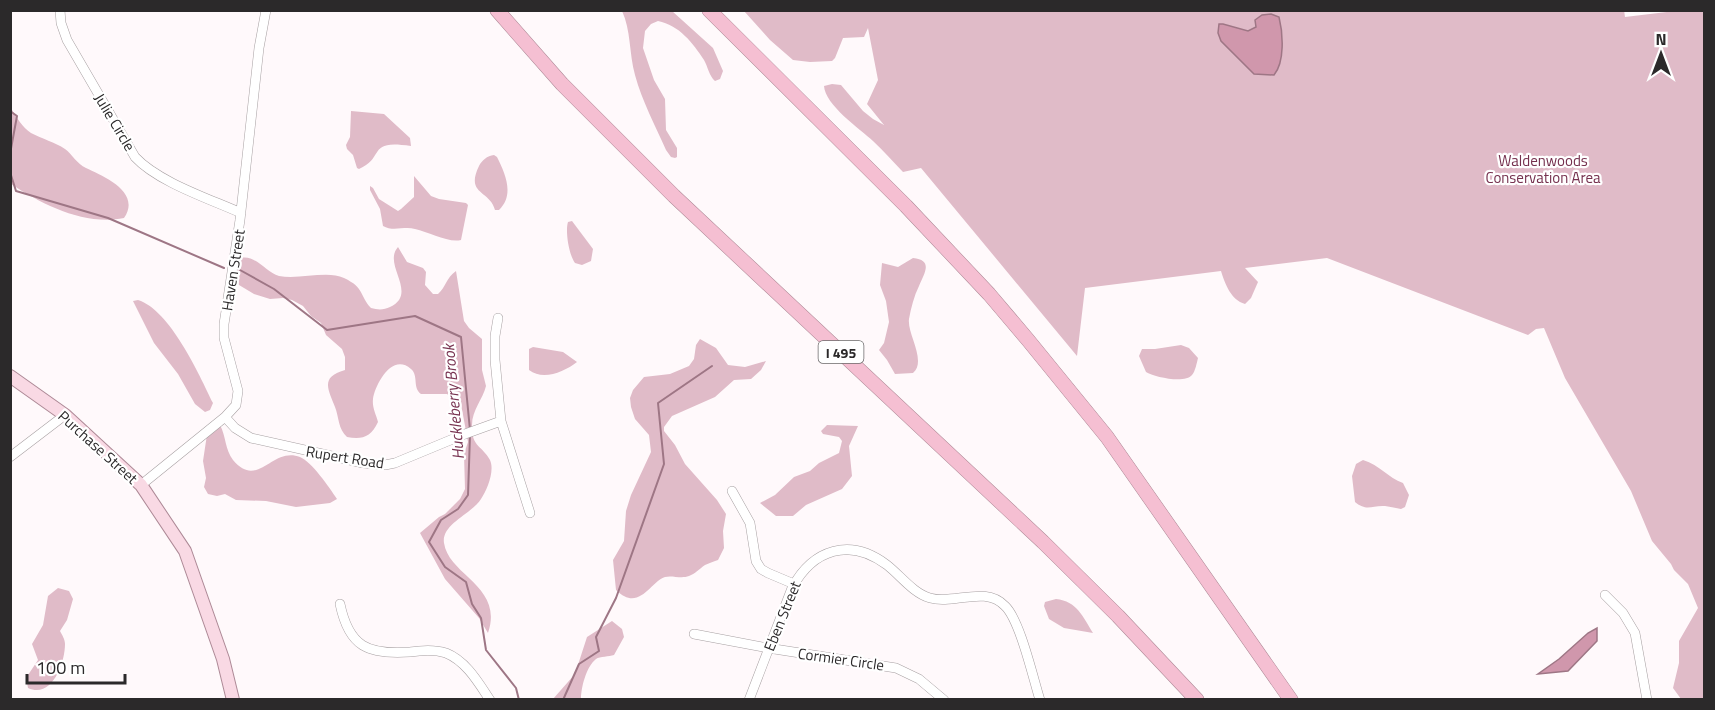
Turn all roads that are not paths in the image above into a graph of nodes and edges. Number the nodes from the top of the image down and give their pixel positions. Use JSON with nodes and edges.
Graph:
{"nodes":[{"id":1,"x":60,"y":10,"type":"edge"},
{"id":2,"x":266,"y":10,"type":"edge"},
{"id":3,"x":497,"y":10,"type":"edge"},
{"id":4,"x":709,"y":10,"type":"edge"},
{"id":5,"x":241,"y":213,"type":"junction"},
{"id":6,"x":498,"y":318,"type":"dead end"},
{"id":7,"x":10,"y":376,"type":"edge"},
{"id":8,"x":65,"y":415,"type":"junction"},
{"id":9,"x":225,"y":417,"type":"junction"},
{"id":10,"x":501,"y":421,"type":"junction"},
{"id":11,"x":10,"y":457,"type":"edge"},
{"id":12,"x":141,"y":485,"type":"junction"},
{"id":13,"x":732,"y":491,"type":"dead end"},
{"id":14,"x":530,"y":513,"type":"dead end"},
{"id":15,"x":794,"y":584,"type":"junction"},
{"id":16,"x":1605,"y":595,"type":"dead end"},
{"id":17,"x":340,"y":604,"type":"dead end"},
{"id":18,"x":694,"y":634,"type":"dead end"},
{"id":19,"x":768,"y":648,"type":"junction"},
{"id":20,"x":233,"y":699,"type":"edge"},
{"id":21,"x":490,"y":699,"type":"edge"},
{"id":22,"x":749,"y":699,"type":"edge"},
{"id":23,"x":944,"y":699,"type":"edge"},
{"id":24,"x":1040,"y":699,"type":"edge"},
{"id":25,"x":1197,"y":699,"type":"edge"},
{"id":26,"x":1291,"y":699,"type":"edge"},
{"id":27,"x":1647,"y":699,"type":"edge"}],
"edges":[{"from":1,"to":5,"type":"street","name":"Julie Circle"},
{"from":2,"to":5,"type":"street","name":"Haven Street"},
{"from":3,"to":25,"type":"highway","number":"I 495"},
{"from":4,"to":26,"type":"highway"},
{"from":5,"to":9,"type":"street","name":"Haven Street"},
{"from":6,"to":10,"type":"street"},
{"from":7,"to":8,"type":"main road","name":"Purchase Street"},
{"from":8,"to":11,"type":"street"},
{"from":8,"to":12,"type":"main road","name":"Purchase Street"},
{"from":9,"to":10,"type":"street","name":"Rupert Road"},
{"from":9,"to":12,"type":"street","name":"Haven Street"},
{"from":10,"to":14,"type":"street"},
{"from":12,"to":20,"type":"main road","name":"Purchase Street"},
{"from":13,"to":15,"type":"street"},
{"from":15,"to":19,"type":"street","name":"Eben Street"},
{"from":15,"to":24,"type":"street","name":"Eben Street"},
{"from":16,"to":27,"type":"street"},
{"from":17,"to":21,"type":"street"},
{"from":18,"to":19,"type":"street","name":"Cormier Circle"},
{"from":19,"to":22,"type":"street","name":"Eben Street"},
{"from":19,"to":23,"type":"street","name":"Cormier Circle"}]}
